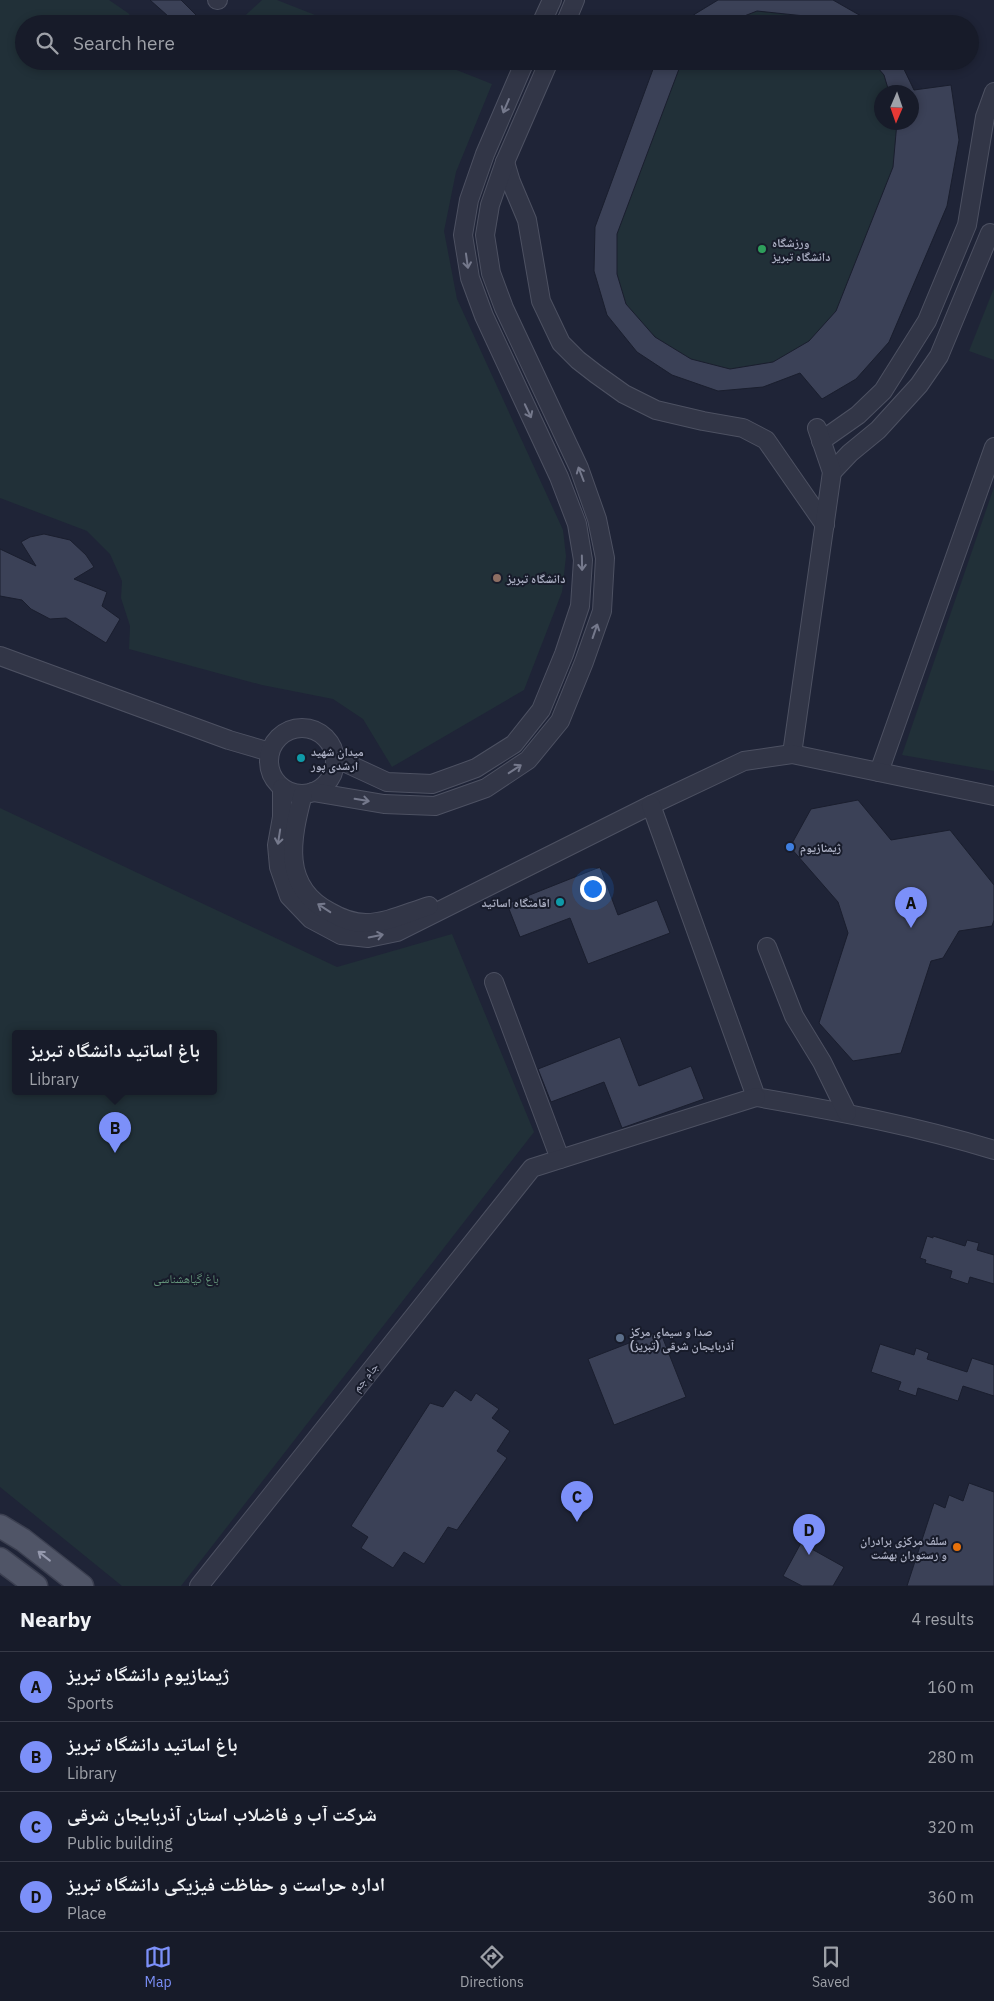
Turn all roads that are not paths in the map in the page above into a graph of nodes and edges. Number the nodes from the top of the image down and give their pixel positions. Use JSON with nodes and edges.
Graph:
{"nodes":[{"id":1,"x":552,"y":0,"type":"edge"},
{"id":2,"x":575,"y":0,"type":"edge"},
{"id":3,"x":545,"y":15,"type":"edge"},
{"id":4,"x":569,"y":15,"type":"edge"},
{"id":5,"x":521,"y":70,"type":"edge"},
{"id":6,"x":545,"y":70,"type":"edge"},
{"id":7,"x":994,"y":92,"type":"edge"},
{"id":8,"x":505,"y":162,"type":"junction"},
{"id":9,"x":990,"y":233,"type":"dead end"},
{"id":10,"x":994,"y":447,"type":"edge"},
{"id":11,"x":832,"y":472,"type":"junction"},
{"id":12,"x":824,"y":525,"type":"junction"},
{"id":13,"x":0,"y":656,"type":"edge"},
{"id":14,"x":270,"y":752,"type":"junction"},
{"id":15,"x":792,"y":754,"type":"junction"},
{"id":16,"x":335,"y":758,"type":"junction"},
{"id":17,"x":879,"y":772,"type":"junction"},
{"id":18,"x":282,"y":788,"type":"junction"},
{"id":19,"x":308,"y":793,"type":"junction"},
{"id":20,"x":994,"y":796,"type":"edge"},
{"id":21,"x":651,"y":805,"type":"junction"},
{"id":22,"x":486,"y":887,"type":"junction"},
{"id":23,"x":767,"y":947,"type":"dead end"},
{"id":24,"x":494,"y":982,"type":"dead end"},
{"id":25,"x":756,"y":1097,"type":"junction"},
{"id":26,"x":848,"y":1113,"type":"junction"},
{"id":27,"x":994,"y":1150,"type":"edge"},
{"id":28,"x":560,"y":1159,"type":"junction"},
{"id":29,"x":0,"y":1526,"type":"edge"},
{"id":30,"x":0,"y":1559,"type":"edge"},
{"id":31,"x":36,"y":1586,"type":"edge"},
{"id":32,"x":82,"y":1586,"type":"edge"},
{"id":33,"x":199,"y":1586,"type":"edge"}],
"edges":[{"from":1,"to":3,"type":"street"},
{"from":2,"to":4,"type":"street"},
{"from":5,"to":16,"type":"street","one_way":true},
{"from":6,"to":8,"type":"street"},
{"from":7,"to":11,"type":"street"},
{"from":8,"to":12,"type":"street"},
{"from":19,"to":8,"type":"street","one_way":true},
{"from":9,"to":11,"type":"street"},
{"from":10,"to":17,"type":"street"},
{"from":11,"to":12,"type":"street"},
{"from":12,"to":15,"type":"street"},
{"from":13,"to":14,"type":"street"},
{"from":14,"to":16,"type":"street"},
{"from":14,"to":18,"type":"street"},
{"from":15,"to":17,"type":"street"},
{"from":15,"to":21,"type":"street"},
{"from":16,"to":19,"type":"street"},
{"from":17,"to":20,"type":"street"},
{"from":18,"to":19,"type":"street"},
{"from":18,"to":22,"type":"street","one_way":true},
{"from":22,"to":19,"type":"street","one_way":true},
{"from":21,"to":22,"type":"street"},
{"from":21,"to":25,"type":"street"},
{"from":23,"to":26,"type":"street"},
{"from":24,"to":28,"type":"street"},
{"from":25,"to":26,"type":"street"},
{"from":25,"to":28,"type":"street"},
{"from":26,"to":27,"type":"street"},
{"from":28,"to":33,"type":"street","name":"جام جم"},
{"from":32,"to":29,"type":"main road","one_way":true},
{"from":30,"to":31,"type":"main road"}]}
